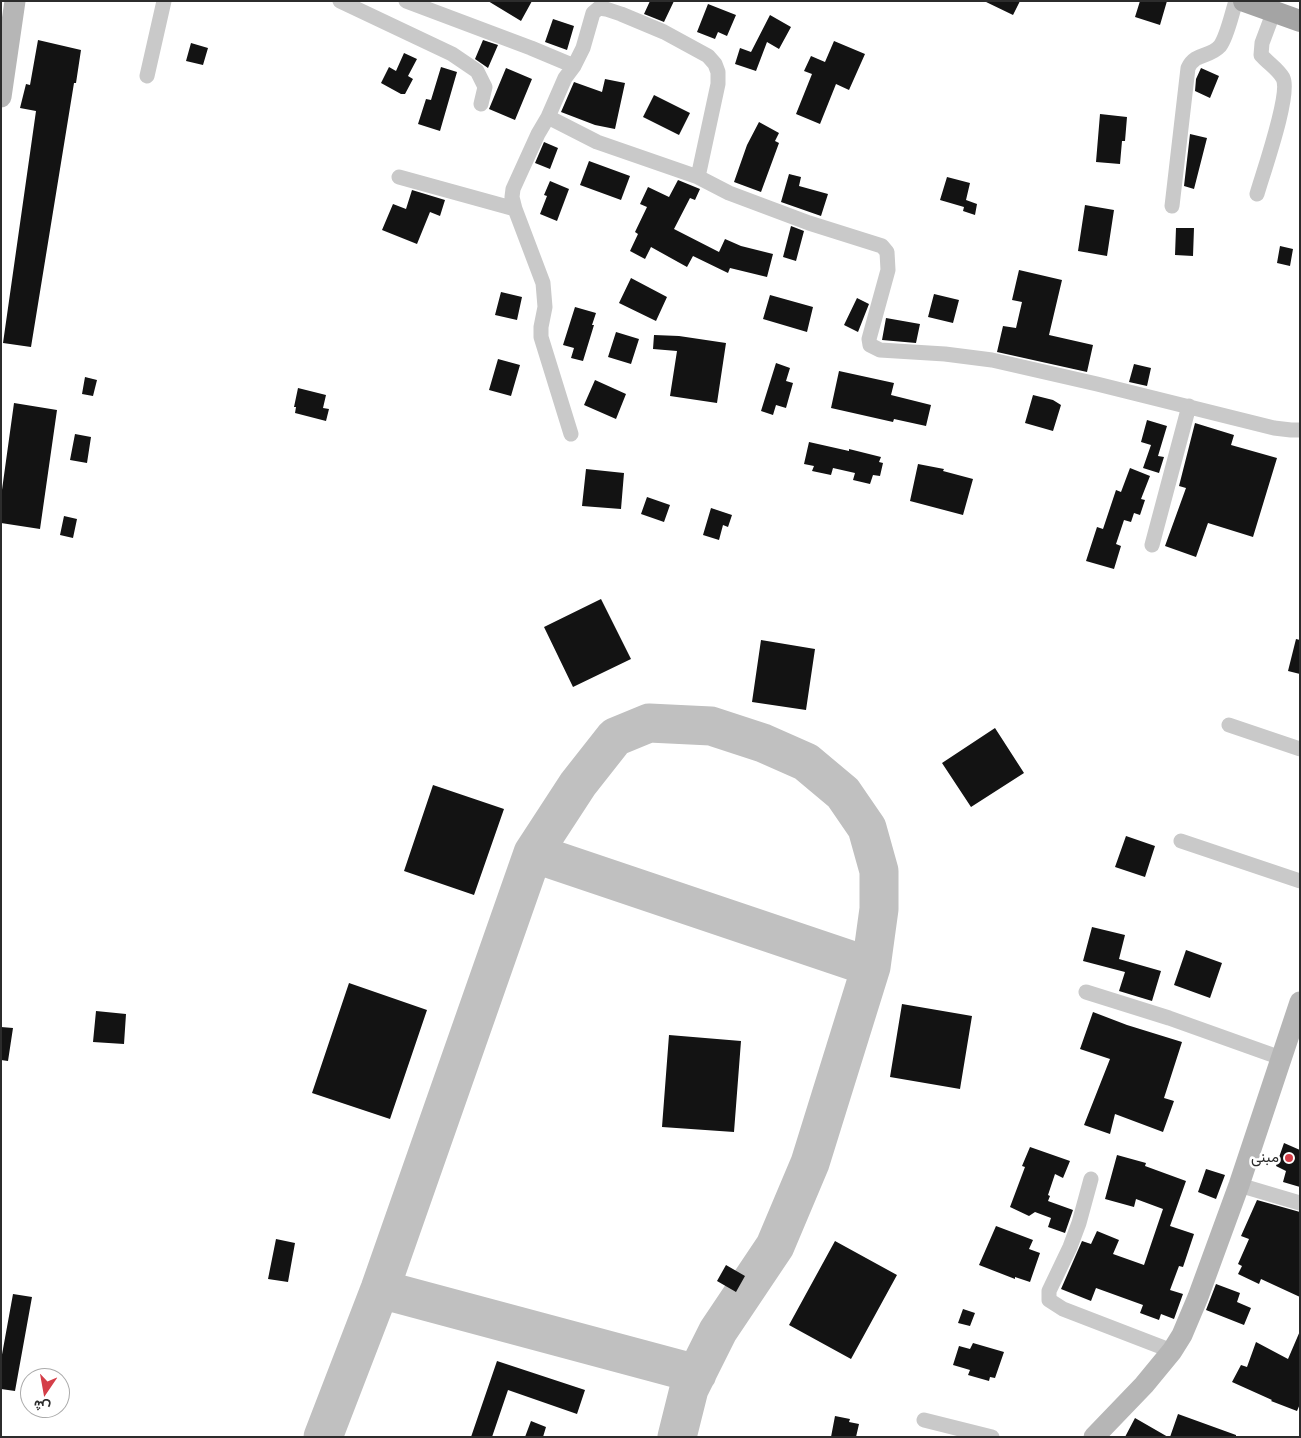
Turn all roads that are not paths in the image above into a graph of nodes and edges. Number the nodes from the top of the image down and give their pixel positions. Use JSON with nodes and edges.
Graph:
{"nodes":[{"id":1,"x":16,"y":1,"type":"edge"},
{"id":2,"x":164,"y":1,"type":"edge"},
{"id":3,"x":340,"y":1,"type":"edge"},
{"id":4,"x":406,"y":1,"type":"edge"},
{"id":5,"x":1236,"y":1,"type":"edge"},
{"id":6,"x":1244,"y":1,"type":"edge"},
{"id":7,"x":1274,"y":12,"type":"junction"},
{"id":8,"x":1300,"y":21,"type":"edge"},
{"id":9,"x":574,"y":66,"type":"junction"},
{"id":10,"x":147,"y":76,"type":"dead end"},
{"id":11,"x":1,"y":97,"type":"edge"},
{"id":12,"x":481,"y":104,"type":"dead end"},
{"id":13,"x":548,"y":117,"type":"junction"},
{"id":14,"x":399,"y":177,"type":"dead end"},
{"id":15,"x":698,"y":177,"type":"junction"},
{"id":16,"x":1257,"y":194,"type":"dead end"},
{"id":17,"x":1172,"y":206,"type":"dead end"},
{"id":18,"x":515,"y":209,"type":"junction"},
{"id":19,"x":1189,"y":406,"type":"junction"},
{"id":20,"x":1300,"y":430,"type":"edge"},
{"id":21,"x":571,"y":434,"type":"dead end"},
{"id":22,"x":1152,"y":546,"type":"dead end"},
{"id":23,"x":1229,"y":725,"type":"dead end"},
{"id":24,"x":1300,"y":749,"type":"edge"},
{"id":25,"x":1181,"y":842,"type":"dead end"},
{"id":26,"x":1300,"y":881,"type":"edge"},
{"id":27,"x":1086,"y":992,"type":"dead end"},
{"id":28,"x":1300,"y":1002,"type":"edge"},
{"id":29,"x":1281,"y":1058,"type":"junction"},
{"id":30,"x":1091,"y":1179,"type":"dead end"},
{"id":31,"x":1239,"y":1185,"type":"junction"},
{"id":32,"x":1300,"y":1203,"type":"edge"},
{"id":33,"x":1172,"y":1351,"type":"junction"},
{"id":34,"x":924,"y":1420,"type":"dead end"},
{"id":35,"x":992,"y":1437,"type":"edge"},
{"id":36,"x":1094,"y":1437,"type":"edge"}],
"edges":[{"from":1,"to":11,"type":"main road"},
{"from":2,"to":10,"type":"street"},
{"from":3,"to":12,"type":"street"},
{"from":4,"to":9,"type":"street"},
{"from":5,"to":17,"type":"street"},
{"from":6,"to":7,"type":"main road"},
{"from":7,"to":8,"type":"main road"},
{"from":7,"to":16,"type":"street"},
{"from":9,"to":13,"type":"street"},
{"from":9,"to":15,"type":"street"},
{"from":13,"to":15,"type":"street"},
{"from":13,"to":18,"type":"street"},
{"from":14,"to":18,"type":"street"},
{"from":15,"to":19,"type":"street"},
{"from":18,"to":21,"type":"street"},
{"from":19,"to":20,"type":"street"},
{"from":19,"to":22,"type":"street"},
{"from":23,"to":24,"type":"street"},
{"from":25,"to":26,"type":"street"},
{"from":27,"to":29,"type":"street"},
{"from":28,"to":29,"type":"main road"},
{"from":29,"to":31,"type":"main road"},
{"from":30,"to":33,"type":"street"},
{"from":31,"to":32,"type":"street"},
{"from":31,"to":33,"type":"main road"},
{"from":33,"to":36,"type":"main road"},
{"from":34,"to":35,"type":"street"}]}
